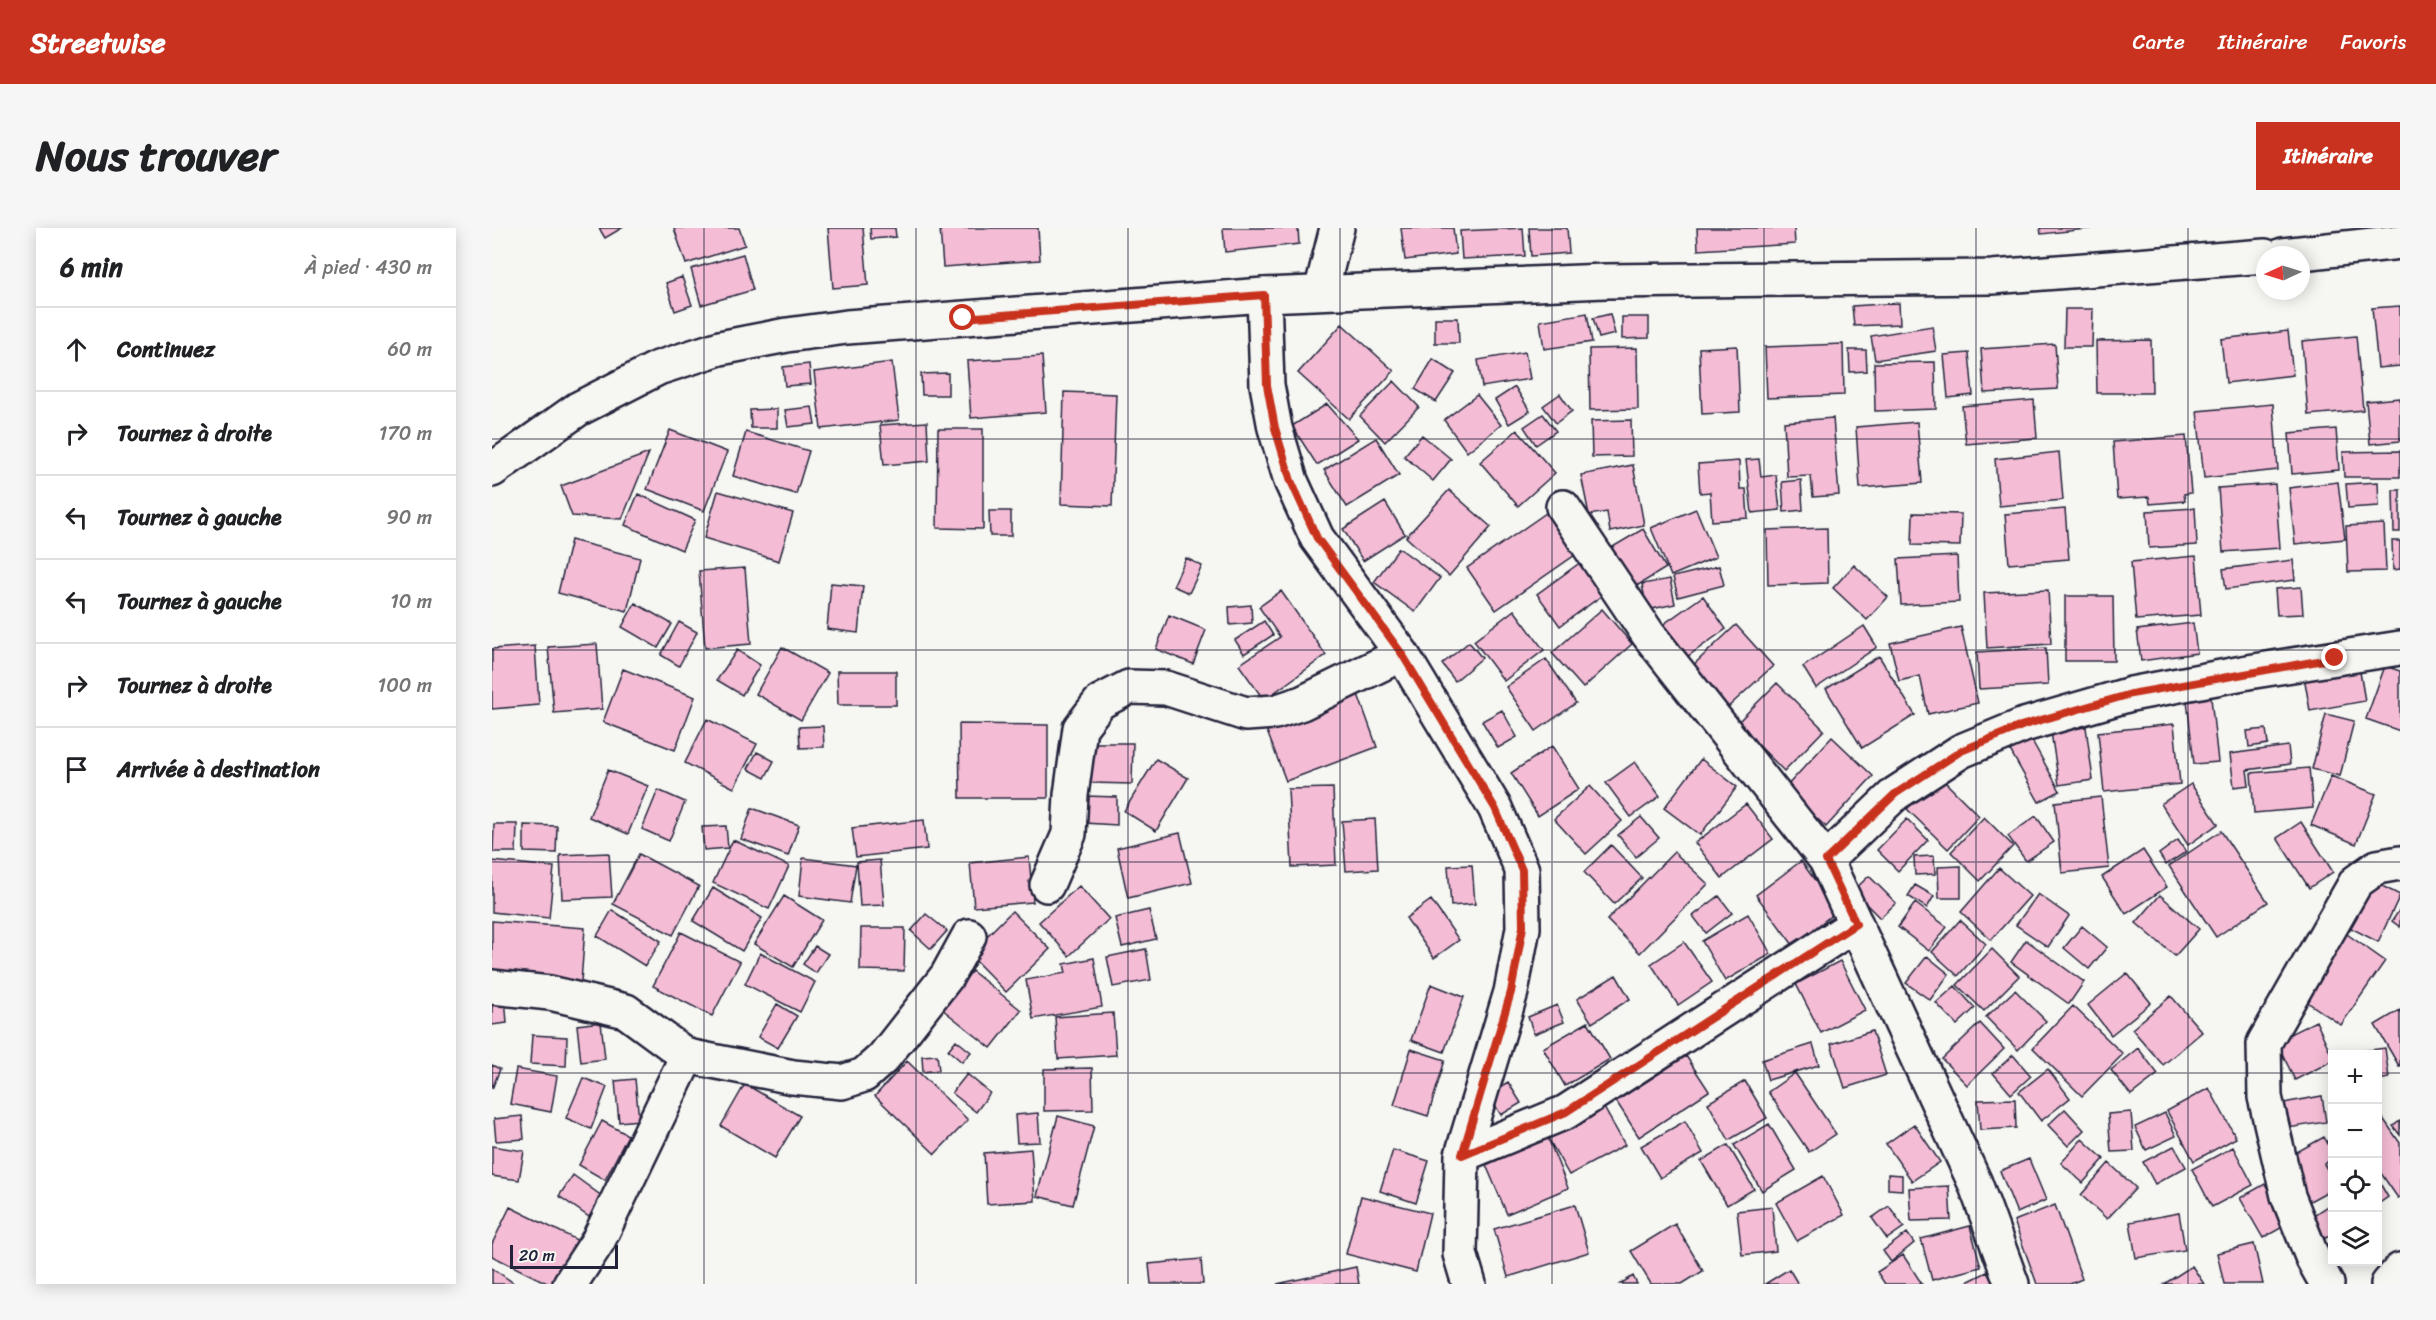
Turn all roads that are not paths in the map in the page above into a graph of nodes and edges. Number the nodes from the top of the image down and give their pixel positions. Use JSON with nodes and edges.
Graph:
{"nodes":[{"id":1,"x":1337,"y":228,"type":"edge"},
{"id":2,"x":2400,"y":242,"type":"edge"},
{"id":3,"x":2310,"y":252,"type":"edge"},
{"id":4,"x":2256,"y":257,"type":"edge"},
{"id":5,"x":1321,"y":292,"type":"junction"},
{"id":6,"x":1264,"y":295,"type":"junction"},
{"id":7,"x":492,"y":470,"type":"edge"},
{"id":8,"x":1563,"y":507,"type":"dead end"},
{"id":9,"x":2400,"y":648,"type":"edge"},
{"id":10,"x":1402,"y":654,"type":"junction"},
{"id":11,"x":1826,"y":860,"type":"junction"},
{"id":12,"x":2400,"y":863,"type":"edge"},
{"id":13,"x":1047,"y":885,"type":"dead end"},
{"id":14,"x":1856,"y":924,"type":"junction"},
{"id":15,"x":969,"y":936,"type":"dead end"},
{"id":16,"x":492,"y":987,"type":"edge"},
{"id":17,"x":687,"y":1056,"type":"junction"},
{"id":18,"x":1462,"y":1155,"type":"junction"},
{"id":19,"x":570,"y":1284,"type":"edge"},
{"id":20,"x":1469,"y":1284,"type":"edge"},
{"id":21,"x":2012,"y":1284,"type":"edge"},
{"id":22,"x":2327,"y":1284,"type":"edge"}],
"edges":[{"from":1,"to":5,"type":"street"},
{"from":2,"to":3,"type":"street"},
{"from":4,"to":5,"type":"street"},
{"from":5,"to":6,"type":"street"},
{"from":6,"to":7,"type":"street"},
{"from":6,"to":10,"type":"street"},
{"from":8,"to":11,"type":"street"},
{"from":9,"to":11,"type":"street"},
{"from":10,"to":13,"type":"street"},
{"from":10,"to":18,"type":"street"},
{"from":11,"to":14,"type":"street"},
{"from":12,"to":22,"type":"street"},
{"from":14,"to":18,"type":"street"},
{"from":14,"to":21,"type":"street"},
{"from":15,"to":17,"type":"street"},
{"from":16,"to":17,"type":"street"},
{"from":17,"to":19,"type":"street"},
{"from":18,"to":20,"type":"street"}]}
